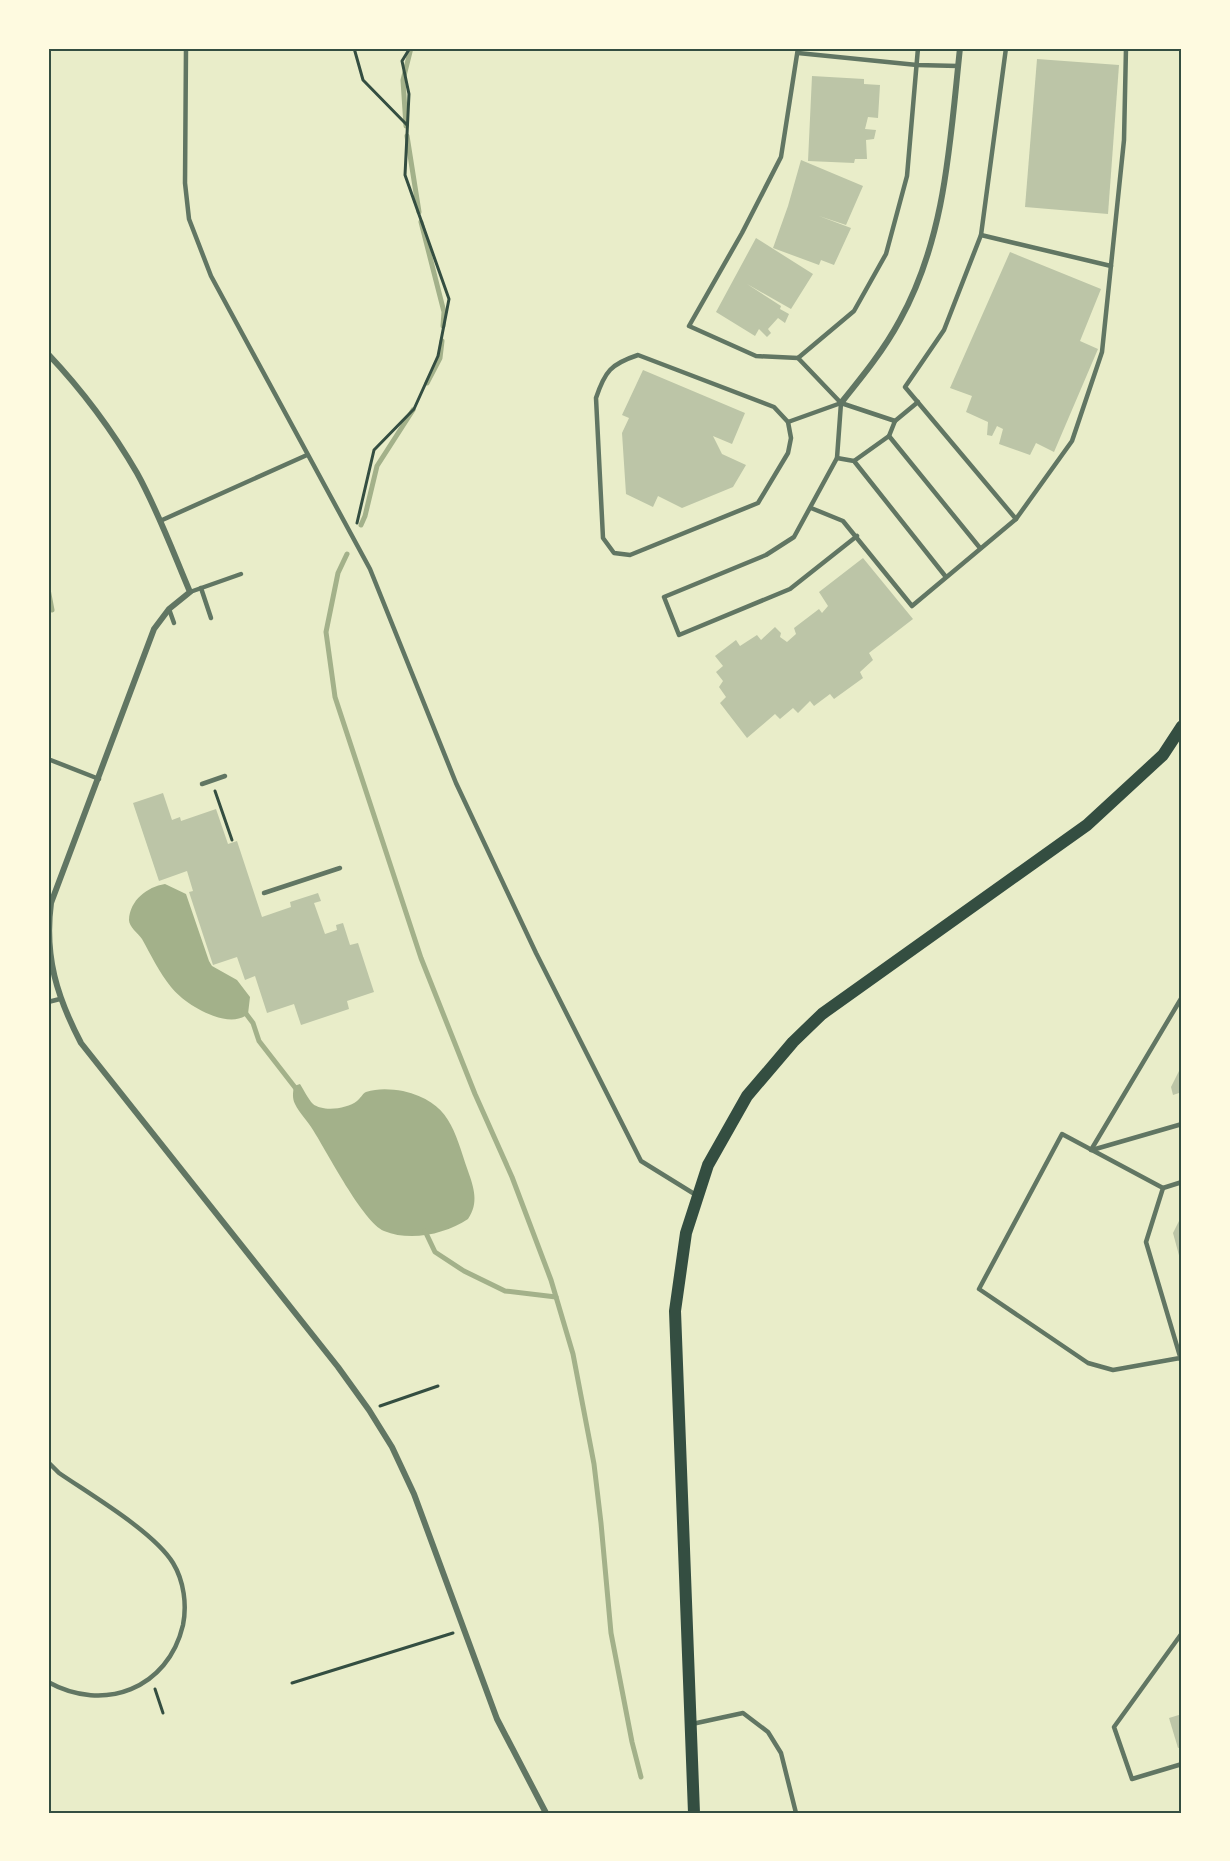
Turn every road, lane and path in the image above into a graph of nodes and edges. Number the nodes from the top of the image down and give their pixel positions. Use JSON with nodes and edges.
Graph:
{"nodes":[{"id":1,"x":186,"y":48,"type":"edge"},
{"id":2,"x":354,"y":48,"type":"edge"},
{"id":3,"x":410,"y":48,"type":"edge"},
{"id":4,"x":918,"y":48,"type":"edge"},
{"id":5,"x":960,"y":48,"type":"edge"},
{"id":6,"x":1006,"y":48,"type":"edge"},
{"id":7,"x":1126,"y":48,"type":"edge"},
{"id":8,"x":798,"y":51,"type":"edge"},
{"id":9,"x":917,"y":65,"type":"junction"},
{"id":10,"x":958,"y":66,"type":"junction"},
{"id":11,"x":407,"y":125,"type":"junction"},
{"id":12,"x":981,"y":235,"type":"junction"},
{"id":13,"x":1111,"y":266,"type":"junction"},
{"id":14,"x":48,"y":354,"type":"edge"},
{"id":15,"x":798,"y":358,"type":"junction"},
{"id":16,"x":918,"y":402,"type":"junction"},
{"id":17,"x":841,"y":403,"type":"junction"},
{"id":18,"x":895,"y":421,"type":"junction"},
{"id":19,"x":789,"y":422,"type":"junction"},
{"id":20,"x":889,"y":435,"type":"junction"},
{"id":21,"x":307,"y":455,"type":"junction"},
{"id":22,"x":837,"y":458,"type":"junction"},
{"id":23,"x":854,"y":461,"type":"junction"},
{"id":24,"x":811,"y":508,"type":"junction"},
{"id":25,"x":1016,"y":519,"type":"junction"},
{"id":26,"x":160,"y":521,"type":"junction"},
{"id":27,"x":856,"y":536,"type":"junction"},
{"id":28,"x":353,"y":539,"type":"junction"},
{"id":29,"x":980,"y":548,"type":"junction"},
{"id":30,"x":241,"y":574,"type":"dead end"},
{"id":31,"x":946,"y":577,"type":"junction"},
{"id":32,"x":201,"y":588,"type":"junction"},
{"id":33,"x":189,"y":592,"type":"junction"},
{"id":34,"x":169,"y":609,"type":"junction"},
{"id":35,"x":211,"y":618,"type":"dead end"},
{"id":36,"x":174,"y":623,"type":"dead end"},
{"id":37,"x":1182,"y":726,"type":"edge"},
{"id":38,"x":48,"y":759,"type":"edge"},
{"id":39,"x":225,"y":776,"type":"dead end"},
{"id":40,"x":99,"y":779,"type":"junction"},
{"id":41,"x":211,"y":781,"type":"junction"},
{"id":42,"x":202,"y":784,"type":"dead end"},
{"id":43,"x":232,"y":840,"type":"dead end"},
{"id":44,"x":340,"y":868,"type":"dead end"},
{"id":45,"x":264,"y":893,"type":"dead end"},
{"id":46,"x":1182,"y":997,"type":"edge"},
{"id":47,"x":60,"y":999,"type":"junction"},
{"id":48,"x":48,"y":1002,"type":"edge"},
{"id":49,"x":1182,"y":1124,"type":"edge"},
{"id":50,"x":1091,"y":1150,"type":"junction"},
{"id":51,"x":1182,"y":1182,"type":"edge"},
{"id":52,"x":1163,"y":1188,"type":"junction"},
{"id":53,"x":698,"y":1197,"type":"junction"},
{"id":54,"x":1181,"y":1361,"type":"edge"},
{"id":55,"x":438,"y":1386,"type":"dead end"},
{"id":56,"x":369,"y":1410,"type":"junction"},
{"id":57,"x":48,"y":1462,"type":"edge"},
{"id":58,"x":463,"y":1630,"type":"junction"},
{"id":59,"x":1182,"y":1633,"type":"edge"},
{"id":60,"x":1180,"y":1639,"type":"edge"},
{"id":61,"x":150,"y":1679,"type":"junction"},
{"id":62,"x":48,"y":1682,"type":"edge"},
{"id":63,"x":292,"y":1683,"type":"dead end"},
{"id":64,"x":163,"y":1713,"type":"dead end"},
{"id":65,"x":692,"y":1724,"type":"junction"},
{"id":66,"x":1182,"y":1764,"type":"edge"},
{"id":67,"x":546,"y":1813,"type":"edge"},
{"id":68,"x":694,"y":1813,"type":"edge"},
{"id":69,"x":796,"y":1813,"type":"edge"}],
"edges":[{"from":1,"to":21,"type":"lane"},
{"from":2,"to":11,"type":"path"},
{"from":3,"to":11,"type":"path"},
{"from":4,"to":9,"type":"lane"},
{"from":5,"to":10,"type":"street"},
{"from":6,"to":12,"type":"lane"},
{"from":7,"to":13,"type":"lane"},
{"from":8,"to":9,"type":"lane"},
{"from":8,"to":15,"type":"lane"},
{"from":9,"to":10,"type":"lane"},
{"from":9,"to":15,"type":"lane"},
{"from":10,"to":17,"type":"street"},
{"from":11,"to":28,"type":"path"},
{"from":12,"to":13,"type":"lane"},
{"from":12,"to":16,"type":"lane"},
{"from":13,"to":25,"type":"lane"},
{"from":14,"to":26,"type":"street"},
{"from":15,"to":17,"type":"lane"},
{"from":16,"to":18,"type":"lane"},
{"from":16,"to":25,"type":"lane"},
{"from":17,"to":18,"type":"lane"},
{"from":17,"to":19,"type":"lane"},
{"from":17,"to":22,"type":"lane"},
{"from":18,"to":20,"type":"lane"},
{"from":19,"to":19,"type":"lane"},
{"from":20,"to":23,"type":"lane"},
{"from":20,"to":29,"type":"lane"},
{"from":21,"to":26,"type":"lane"},
{"from":21,"to":28,"type":"lane"},
{"from":22,"to":23,"type":"lane"},
{"from":22,"to":24,"type":"lane"},
{"from":23,"to":31,"type":"lane"},
{"from":24,"to":27,"type":"lane"},
{"from":24,"to":27,"type":"lane"},
{"from":25,"to":29,"type":"lane"},
{"from":26,"to":33,"type":"street"},
{"from":27,"to":31,"type":"lane"},
{"from":28,"to":53,"type":"lane"},
{"from":29,"to":31,"type":"lane"},
{"from":30,"to":32,"type":"lane"},
{"from":32,"to":33,"type":"lane"},
{"from":32,"to":35,"type":"lane"},
{"from":33,"to":34,"type":"street"},
{"from":34,"to":36,"type":"lane"},
{"from":34,"to":40,"type":"street"},
{"from":37,"to":53,"type":"main road"},
{"from":38,"to":40,"type":"lane"},
{"from":39,"to":41,"type":"lane"},
{"from":40,"to":47,"type":"street"},
{"from":41,"to":42,"type":"lane"},
{"from":41,"to":43,"type":"path"},
{"from":44,"to":45,"type":"lane"},
{"from":46,"to":50,"type":"lane"},
{"from":47,"to":48,"type":"lane"},
{"from":47,"to":56,"type":"street"},
{"from":49,"to":50,"type":"lane"},
{"from":50,"to":52,"type":"lane"},
{"from":50,"to":54,"type":"lane"},
{"from":51,"to":52,"type":"lane"},
{"from":52,"to":54,"type":"lane"},
{"from":53,"to":65,"type":"main road"},
{"from":55,"to":56,"type":"path"},
{"from":56,"to":58,"type":"street"},
{"from":57,"to":61,"type":"lane"},
{"from":58,"to":63,"type":"path"},
{"from":58,"to":67,"type":"street"},
{"from":59,"to":60,"type":"lane"},
{"from":60,"to":66,"type":"lane"},
{"from":61,"to":62,"type":"lane"},
{"from":61,"to":64,"type":"path"},
{"from":65,"to":68,"type":"main road"},
{"from":65,"to":69,"type":"lane"}]}
